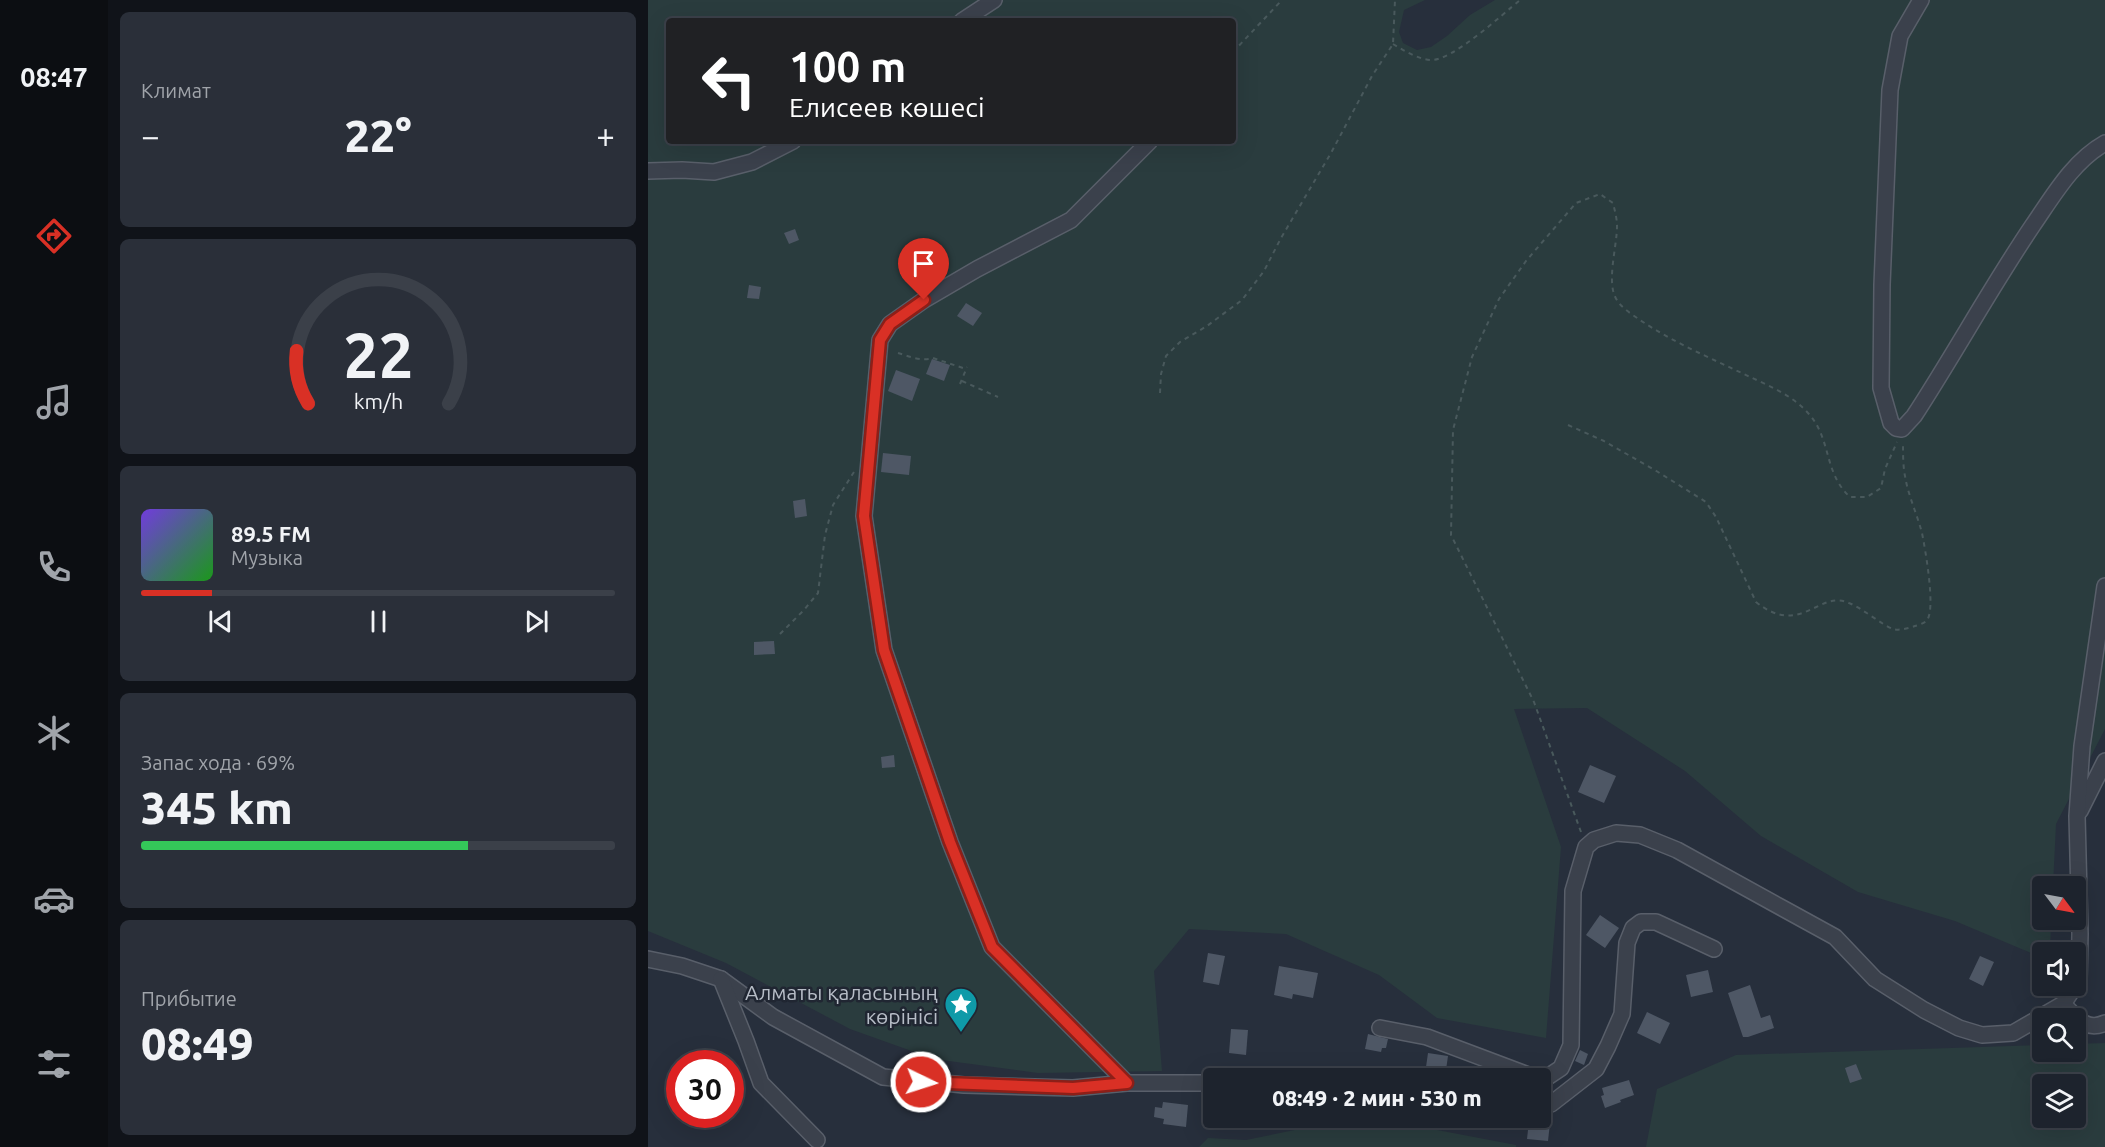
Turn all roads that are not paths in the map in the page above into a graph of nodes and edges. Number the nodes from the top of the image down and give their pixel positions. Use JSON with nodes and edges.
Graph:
{"nodes":[{"id":1,"x":994,"y":0,"type":"edge"},
{"id":2,"x":1921,"y":0,"type":"edge"},
{"id":3,"x":967,"y":18,"type":"edge"},
{"id":4,"x":2105,"y":143,"type":"edge"},
{"id":5,"x":787,"y":144,"type":"edge"},
{"id":6,"x":1147,"y":144,"type":"edge"},
{"id":7,"x":648,"y":171,"type":"edge"},
{"id":8,"x":2105,"y":586,"type":"edge"},
{"id":9,"x":2105,"y":761,"type":"edge"},
{"id":10,"x":2077,"y":816,"type":"junction"},
{"id":11,"x":2080,"y":942,"type":"edge"},
{"id":12,"x":1714,"y":949,"type":"dead end"},
{"id":13,"x":648,"y":959,"type":"edge"},
{"id":14,"x":721,"y":979,"type":"junction"},
{"id":15,"x":2068,"y":996,"type":"edge"},
{"id":16,"x":2063,"y":1004,"type":"junction"},
{"id":17,"x":2105,"y":1023,"type":"edge"},
{"id":18,"x":1380,"y":1028,"type":"dead end"},
{"id":19,"x":1507,"y":1068,"type":"edge"},
{"id":20,"x":1551,"y":1074,"type":"edge"},
{"id":21,"x":1127,"y":1083,"type":"junction"},
{"id":22,"x":1203,"y":1083,"type":"edge"},
{"id":23,"x":1551,"y":1104,"type":"edge"},
{"id":24,"x":818,"y":1140,"type":"dead end"}],
"edges":[{"from":1,"to":3,"type":"street"},
{"from":2,"to":4,"type":"street"},
{"from":5,"to":7,"type":"street"},
{"from":6,"to":21,"type":"street"},
{"from":8,"to":10,"type":"street"},
{"from":9,"to":10,"type":"street"},
{"from":10,"to":11,"type":"street"},
{"from":12,"to":23,"type":"street"},
{"from":13,"to":14,"type":"street"},
{"from":14,"to":21,"type":"street"},
{"from":14,"to":24,"type":"street"},
{"from":15,"to":16,"type":"street"},
{"from":16,"to":17,"type":"street"},
{"from":16,"to":20,"type":"street"},
{"from":18,"to":19,"type":"street"},
{"from":21,"to":22,"type":"street"}]}
